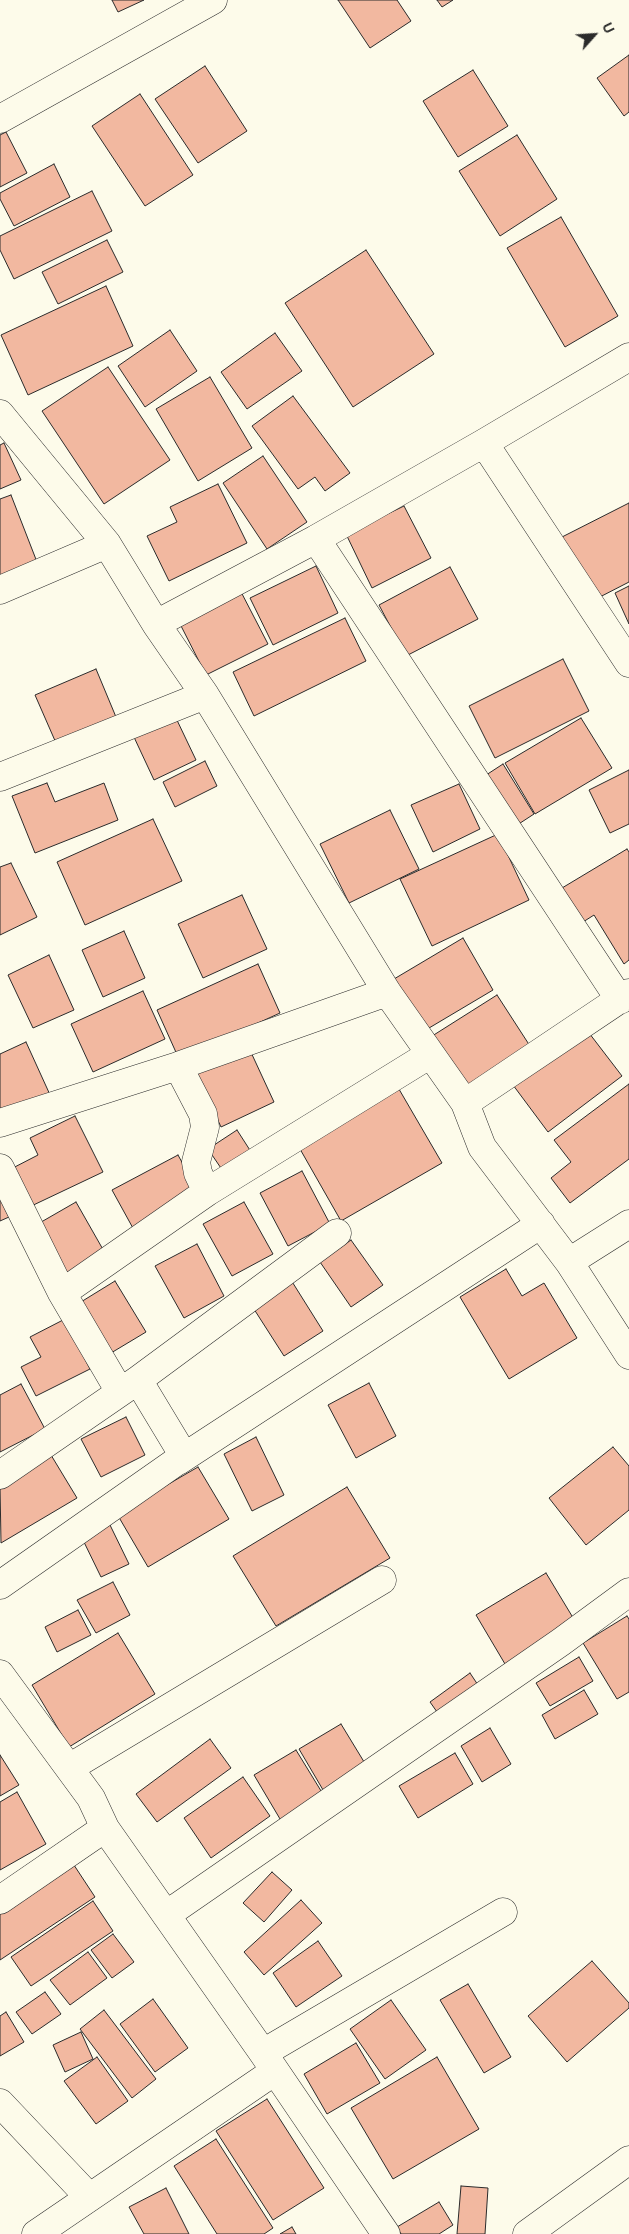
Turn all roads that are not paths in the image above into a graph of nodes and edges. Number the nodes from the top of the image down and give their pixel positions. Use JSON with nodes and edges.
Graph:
{"nodes":[{"id":1,"x":213,"y":0,"type":"edge"},
{"id":2,"x":0,"y":119,"type":"edge"},
{"id":3,"x":629,"y":357,"type":"edge"},
{"id":4,"x":0,"y":414,"type":"edge"},
{"id":5,"x":484,"y":443,"type":"junction"},
{"id":6,"x":316,"y":539,"type":"junction"},
{"id":7,"x":106,"y":544,"type":"junction"},
{"id":8,"x":0,"y":590,"type":"edge"},
{"id":9,"x":156,"y":624,"type":"junction"},
{"id":10,"x":629,"y":663,"type":"edge"},
{"id":11,"x":205,"y":696,"type":"junction"},
{"id":12,"x":0,"y":776,"type":"edge"},
{"id":13,"x":387,"y":992,"type":"junction"},
{"id":14,"x":624,"y":996,"type":"edge"},
{"id":15,"x":429,"y":1055,"type":"junction"},
{"id":16,"x":178,"y":1066,"type":"junction"},
{"id":17,"x":464,"y":1103,"type":"junction"},
{"id":18,"x":0,"y":1123,"type":"edge"},
{"id":19,"x":0,"y":1168,"type":"edge"},
{"id":20,"x":207,"y":1192,"type":"junction"},
{"id":21,"x":541,"y":1224,"type":"junction"},
{"id":22,"x":629,"y":1224,"type":"edge"},
{"id":23,"x":337,"y":1233,"type":"dead end"},
{"id":24,"x":569,"y":1262,"type":"junction"},
{"id":25,"x":62,"y":1293,"type":"junction"},
{"id":26,"x":629,"y":1355,"type":"edge"},
{"id":27,"x":129,"y":1386,"type":"junction"},
{"id":28,"x":178,"y":1461,"type":"junction"},
{"id":29,"x":0,"y":1474,"type":"edge"},
{"id":30,"x":382,"y":1580,"type":"dead end"},
{"id":31,"x":0,"y":1585,"type":"edge"},
{"id":32,"x":629,"y":1592,"type":"edge"},
{"id":33,"x":0,"y":1674,"type":"edge"},
{"id":34,"x":69,"y":1768,"type":"junction"},
{"id":35,"x":106,"y":1828,"type":"junction"},
{"id":36,"x":0,"y":1900,"type":"edge"},
{"id":37,"x":503,"y":1912,"type":"dead end"},
{"id":38,"x":166,"y":1915,"type":"junction"},
{"id":39,"x":269,"y":2062,"type":"junction"},
{"id":40,"x":0,"y":2103,"type":"edge"},
{"id":41,"x":629,"y":2160,"type":"edge"},
{"id":42,"x":89,"y":2197,"type":"junction"},
{"id":43,"x":36,"y":2234,"type":"edge"},
{"id":44,"x":386,"y":2234,"type":"edge"},
{"id":45,"x":527,"y":2234,"type":"edge"}],
"edges":[{"from":1,"to":2,"type":"street"},
{"from":3,"to":5,"type":"street"},
{"from":4,"to":7,"type":"street"},
{"from":5,"to":6,"type":"street"},
{"from":5,"to":10,"type":"street"},
{"from":6,"to":9,"type":"street"},
{"from":6,"to":14,"type":"street"},
{"from":7,"to":8,"type":"street"},
{"from":7,"to":9,"type":"street"},
{"from":9,"to":11,"type":"street"},
{"from":11,"to":12,"type":"street"},
{"from":11,"to":13,"type":"street"},
{"from":13,"to":15,"type":"street"},
{"from":13,"to":16,"type":"street"},
{"from":14,"to":17,"type":"street"},
{"from":15,"to":17,"type":"street"},
{"from":15,"to":20,"type":"street"},
{"from":16,"to":18,"type":"street"},
{"from":16,"to":20,"type":"street"},
{"from":17,"to":21,"type":"street"},
{"from":19,"to":25,"type":"street"},
{"from":20,"to":25,"type":"street"},
{"from":21,"to":24,"type":"street"},
{"from":21,"to":28,"type":"street"},
{"from":22,"to":24,"type":"street"},
{"from":23,"to":27,"type":"street"},
{"from":24,"to":26,"type":"street"},
{"from":25,"to":27,"type":"street"},
{"from":27,"to":28,"type":"street"},
{"from":27,"to":29,"type":"street"},
{"from":28,"to":31,"type":"street"},
{"from":30,"to":34,"type":"street"},
{"from":32,"to":38,"type":"street"},
{"from":33,"to":34,"type":"street"},
{"from":34,"to":35,"type":"street"},
{"from":35,"to":36,"type":"street"},
{"from":35,"to":38,"type":"street"},
{"from":37,"to":39,"type":"street"},
{"from":38,"to":39,"type":"street"},
{"from":39,"to":42,"type":"street"},
{"from":39,"to":44,"type":"street"},
{"from":40,"to":42,"type":"street"},
{"from":41,"to":45,"type":"street"},
{"from":42,"to":43,"type":"street"}]}
